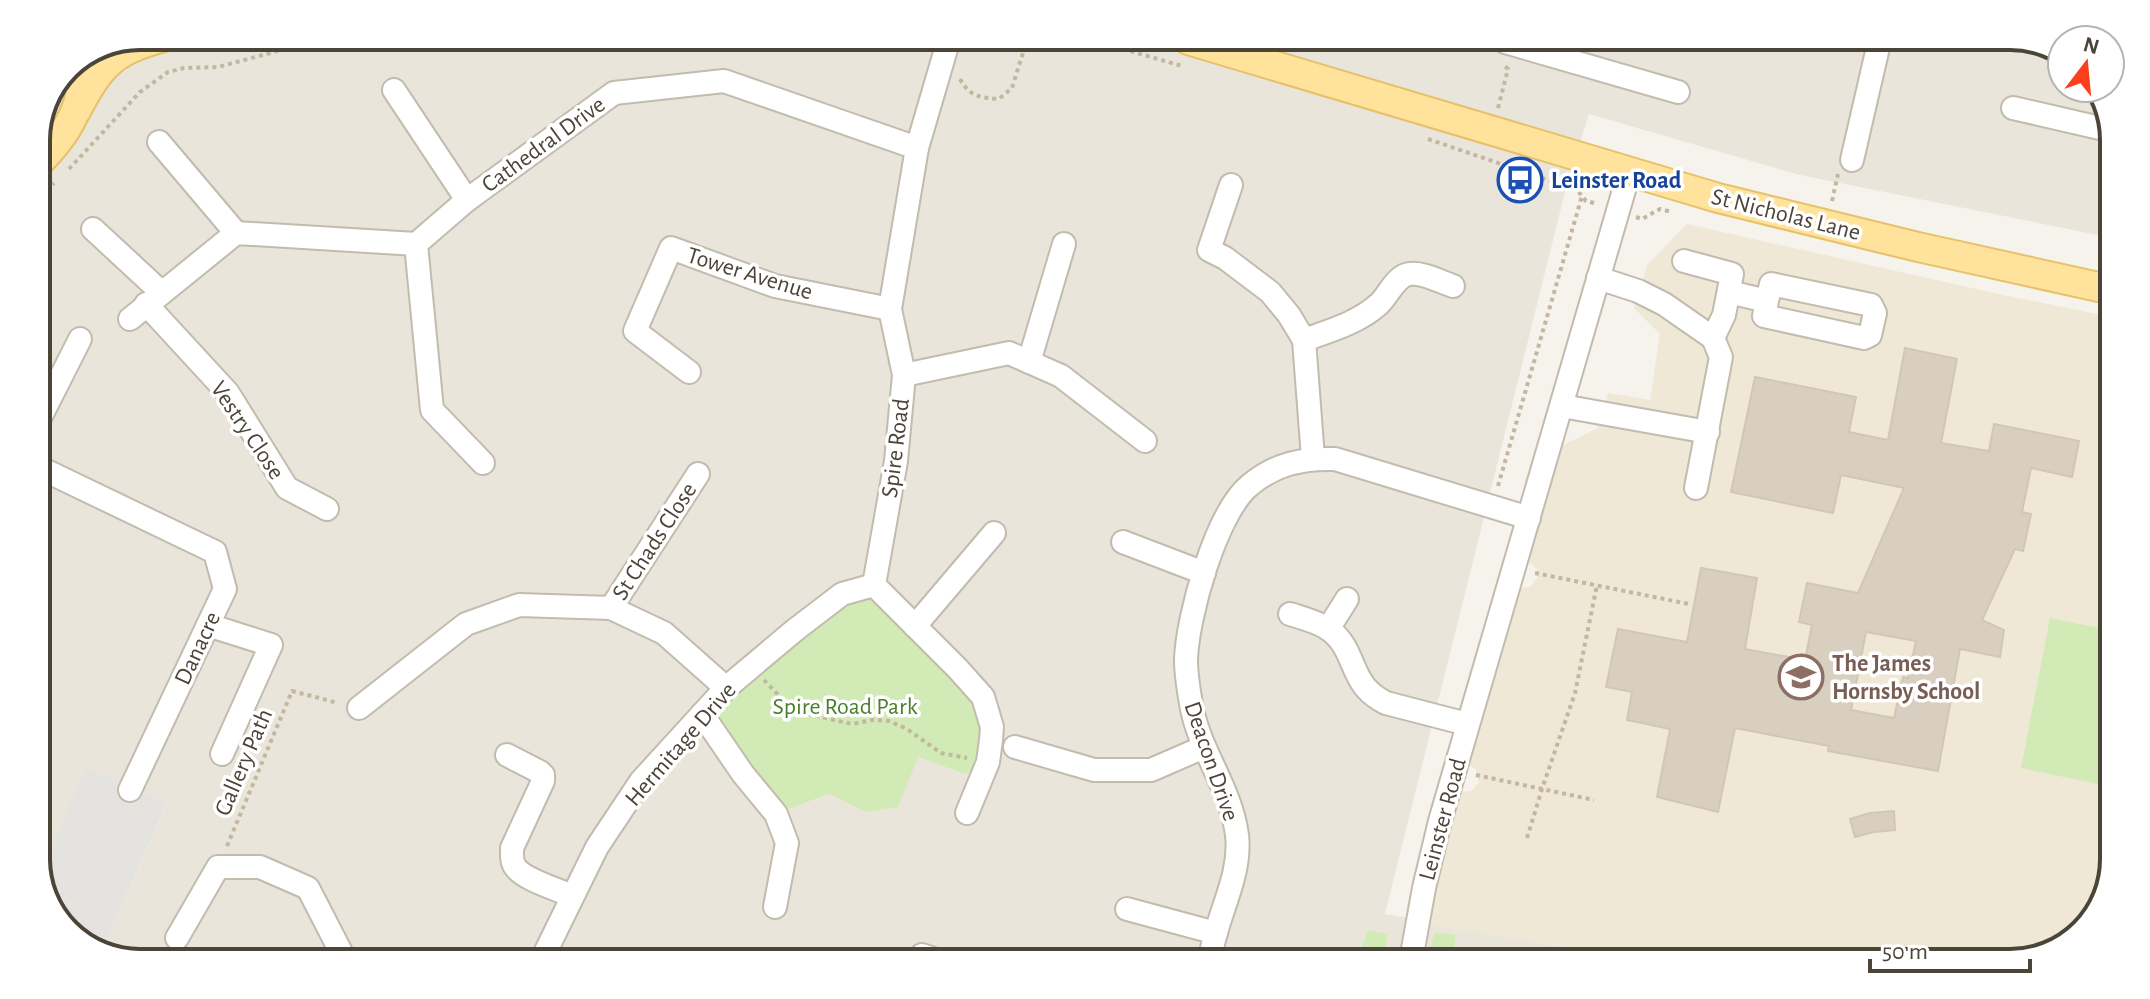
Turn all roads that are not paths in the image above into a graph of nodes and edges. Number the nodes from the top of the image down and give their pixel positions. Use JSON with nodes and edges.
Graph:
{"nodes":[{"id":1,"x":946,"y":50,"type":"edge"},
{"id":2,"x":1221,"y":50,"type":"edge"},
{"id":3,"x":1877,"y":50,"type":"edge"},
{"id":4,"x":128,"y":51,"type":"edge"},
{"id":5,"x":1502,"y":51,"type":"edge"},
{"id":6,"x":82,"y":71,"type":"edge"},
{"id":7,"x":394,"y":90,"type":"dead end"},
{"id":8,"x":1678,"y":92,"type":"dead end"},
{"id":9,"x":2013,"y":108,"type":"dead end"},
{"id":10,"x":76,"y":111,"type":"junction"},
{"id":11,"x":2099,"y":128,"type":"edge"},
{"id":12,"x":159,"y":142,"type":"dead end"},
{"id":13,"x":917,"y":148,"type":"junction"},
{"id":14,"x":50,"y":151,"type":"edge"},
{"id":15,"x":1852,"y":160,"type":"dead end"},
{"id":16,"x":1629,"y":173,"type":"junction"},
{"id":17,"x":1231,"y":185,"type":"dead end"},
{"id":18,"x":467,"y":200,"type":"junction"},
{"id":19,"x":93,"y":229,"type":"dead end"},
{"id":20,"x":236,"y":233,"type":"junction"},
{"id":21,"x":416,"y":244,"type":"junction"},
{"id":22,"x":1064,"y":244,"type":"dead end"},
{"id":23,"x":1684,"y":261,"type":"dead end"},
{"id":24,"x":1598,"y":278,"type":"junction"},
{"id":25,"x":1453,"y":286,"type":"dead end"},
{"id":26,"x":2100,"y":287,"type":"edge"},
{"id":27,"x":1729,"y":292,"type":"junction"},
{"id":28,"x":1767,"y":301,"type":"junction"},
{"id":29,"x":145,"y":305,"type":"junction"},
{"id":30,"x":890,"y":309,"type":"junction"},
{"id":31,"x":1713,"y":338,"type":"junction"},
{"id":32,"x":80,"y":339,"type":"dead end"},
{"id":33,"x":1304,"y":340,"type":"junction"},
{"id":34,"x":1029,"y":362,"type":"junction"},
{"id":35,"x":689,"y":372,"type":"dead end"},
{"id":36,"x":904,"y":375,"type":"junction"},
{"id":37,"x":50,"y":398,"type":"edge"},
{"id":38,"x":1562,"y":406,"type":"junction"},
{"id":39,"x":1708,"y":432,"type":"junction"},
{"id":40,"x":1145,"y":441,"type":"dead end"},
{"id":41,"x":1313,"y":458,"type":"junction"},
{"id":42,"x":483,"y":463,"type":"dead end"},
{"id":43,"x":50,"y":473,"type":"edge"},
{"id":44,"x":698,"y":474,"type":"dead end"},
{"id":45,"x":1696,"y":488,"type":"dead end"},
{"id":46,"x":327,"y":509,"type":"dead end"},
{"id":47,"x":1529,"y":518,"type":"junction"},
{"id":48,"x":994,"y":533,"type":"dead end"},
{"id":49,"x":1123,"y":542,"type":"dead end"},
{"id":50,"x":1204,"y":573,"type":"junction"},
{"id":51,"x":874,"y":585,"type":"junction"},
{"id":52,"x":1347,"y":599,"type":"dead end"},
{"id":53,"x":611,"y":608,"type":"junction"},
{"id":54,"x":1290,"y":614,"type":"dead end"},
{"id":55,"x":208,"y":625,"type":"junction"},
{"id":56,"x":915,"y":626,"type":"junction"},
{"id":57,"x":1328,"y":629,"type":"junction"},
{"id":58,"x":726,"y":688,"type":"junction"},
{"id":59,"x":359,"y":708,"type":"road end"},
{"id":60,"x":702,"y":714,"type":"junction"},
{"id":61,"x":1467,"y":724,"type":"junction"},
{"id":62,"x":1015,"y":747,"type":"dead end"},
{"id":63,"x":1204,"y":747,"type":"junction"},
{"id":64,"x":222,"y":754,"type":"dead end"},
{"id":65,"x":507,"y":755,"type":"dead end"},
{"id":66,"x":130,"y":790,"type":"dead end"},
{"id":67,"x":967,"y":813,"type":"dead end"},
{"id":68,"x":572,"y":896,"type":"junction"},
{"id":69,"x":775,"y":907,"type":"dead end"},
{"id":70,"x":1127,"y":909,"type":"dead end"},
{"id":71,"x":1216,"y":933,"type":"junction"},
{"id":72,"x":177,"y":938,"type":"dead end"},
{"id":73,"x":339,"y":949,"type":"edge"},
{"id":74,"x":547,"y":949,"type":"edge"},
{"id":75,"x":1212,"y":949,"type":"edge"},
{"id":76,"x":1413,"y":949,"type":"edge"}],
"edges":[{"from":1,"to":13,"type":"street","name":"Spire Road"},
{"from":2,"to":16,"type":"main road","name":"St Nicholas Lane"},
{"from":3,"to":15,"type":"street"},
{"from":4,"to":10,"type":"main road"},
{"from":5,"to":8,"type":"street"},
{"from":6,"to":10,"type":"main road"},
{"from":7,"to":18,"type":"street"},
{"from":9,"to":11,"type":"street"},
{"from":10,"to":14,"type":"main road"},
{"from":12,"to":20,"type":"street"},
{"from":13,"to":18,"type":"street","name":"Cathedral Drive"},
{"from":13,"to":30,"type":"street","name":"Spire Road"},
{"from":16,"to":24,"type":"street","name":"Leinster Road"},
{"from":16,"to":26,"type":"main road","name":"St Nicholas Lane"},
{"from":17,"to":33,"type":"street"},
{"from":18,"to":21,"type":"street","name":"Cathedral Drive"},
{"from":19,"to":29,"type":"street","name":"Vestry Close"},
{"from":20,"to":21,"type":"street"},
{"from":20,"to":29,"type":"street"},
{"from":21,"to":42,"type":"street"},
{"from":22,"to":34,"type":"street"},
{"from":23,"to":27,"type":"street"},
{"from":24,"to":31,"type":"street"},
{"from":24,"to":38,"type":"street","name":"Leinster Road"},
{"from":25,"to":33,"type":"street"},
{"from":27,"to":28,"type":"street"},
{"from":27,"to":31,"type":"street"},
{"from":28,"to":28,"type":"street"},
{"from":29,"to":46,"type":"street","name":"Vestry Close"},
{"from":30,"to":35,"type":"street","name":"Tower Avenue"},
{"from":30,"to":36,"type":"street","name":"Spire Road"},
{"from":31,"to":39,"type":"street"},
{"from":32,"to":37,"type":"street"},
{"from":33,"to":41,"type":"street"},
{"from":34,"to":36,"type":"street"},
{"from":34,"to":40,"type":"street"},
{"from":36,"to":51,"type":"street","name":"Spire Road"},
{"from":38,"to":39,"type":"street"},
{"from":38,"to":47,"type":"street","name":"Leinster Road"},
{"from":39,"to":45,"type":"street"},
{"from":41,"to":47,"type":"street","name":"Deacon Drive"},
{"from":41,"to":50,"type":"street","name":"Deacon Drive"},
{"from":43,"to":55,"type":"street","name":"Danacre"},
{"from":44,"to":53,"type":"street","name":"St Chads Close"},
{"from":47,"to":61,"type":"street","name":"Leinster Road"},
{"from":48,"to":56,"type":"street"},
{"from":49,"to":50,"type":"street"},
{"from":50,"to":63,"type":"street","name":"Deacon Drive"},
{"from":51,"to":56,"type":"street"},
{"from":51,"to":58,"type":"street","name":"Hermitage Drive"},
{"from":52,"to":57,"type":"street"},
{"from":53,"to":58,"type":"street"},
{"from":53,"to":59,"type":"street"},
{"from":54,"to":57,"type":"street"},
{"from":55,"to":64,"type":"street"},
{"from":55,"to":66,"type":"street","name":"Danacre"},
{"from":56,"to":67,"type":"street"},
{"from":57,"to":61,"type":"street"},
{"from":58,"to":60,"type":"street","name":"Hermitage Drive"},
{"from":60,"to":68,"type":"street","name":"Hermitage Drive"},
{"from":60,"to":69,"type":"street"},
{"from":61,"to":76,"type":"street","name":"Leinster Road"},
{"from":62,"to":63,"type":"street"},
{"from":63,"to":71,"type":"street","name":"Deacon Drive"},
{"from":65,"to":68,"type":"street"},
{"from":68,"to":74,"type":"street","name":"Hermitage Drive"},
{"from":70,"to":71,"type":"street"},
{"from":71,"to":75,"type":"street","name":"Deacon Drive"},
{"from":72,"to":73,"type":"street"}]}
